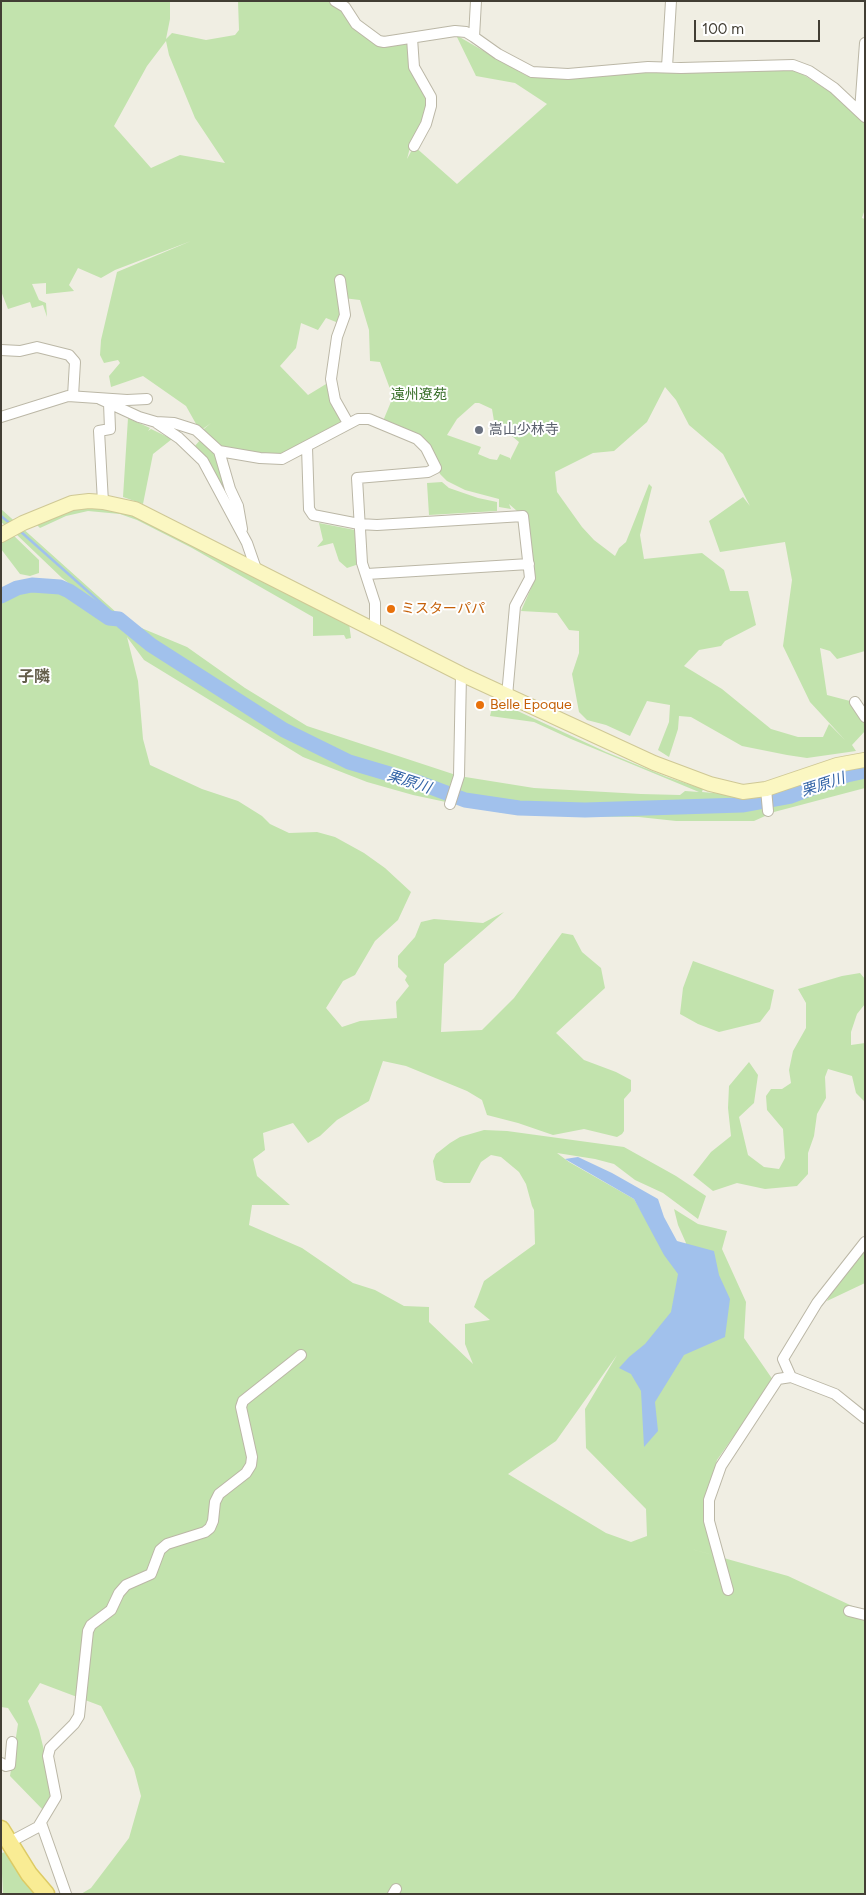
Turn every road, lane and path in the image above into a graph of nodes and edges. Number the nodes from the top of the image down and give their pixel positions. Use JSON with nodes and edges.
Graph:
{"nodes":[{"id":1,"x":335,"y":1,"type":"edge"},
{"id":2,"x":476,"y":1,"type":"edge"},
{"id":3,"x":671,"y":1,"type":"edge"},
{"id":4,"x":474,"y":37,"type":"junction"},
{"id":5,"x":412,"y":38,"type":"junction"},
{"id":6,"x":865,"y":43,"type":"edge"},
{"id":7,"x":667,"y":67,"type":"junction"},
{"id":8,"x":863,"y":114,"type":"edge"},
{"id":9,"x":414,"y":146,"type":"dead end"},
{"id":10,"x":340,"y":280,"type":"dead end"},
{"id":11,"x":1,"y":350,"type":"edge"},
{"id":12,"x":73,"y":396,"type":"junction"},
{"id":13,"x":147,"y":399,"type":"dead end"},
{"id":14,"x":104,"y":401,"type":"junction"},
{"id":15,"x":1,"y":417,"type":"edge"},
{"id":16,"x":156,"y":422,"type":"junction"},
{"id":17,"x":348,"y":423,"type":"junction"},
{"id":18,"x":307,"y":447,"type":"junction"},
{"id":19,"x":218,"y":451,"type":"junction"},
{"id":20,"x":103,"y":502,"type":"junction"},
{"id":21,"x":359,"y":524,"type":"junction"},
{"id":22,"x":4,"y":533,"type":"edge"},
{"id":23,"x":243,"y":536,"type":"junction"},
{"id":24,"x":529,"y":564,"type":"junction"},
{"id":25,"x":256,"y":570,"type":"junction"},
{"id":26,"x":367,"y":574,"type":"junction"},
{"id":27,"x":375,"y":630,"type":"junction"},
{"id":28,"x":461,"y":674,"type":"junction"},
{"id":29,"x":507,"y":696,"type":"junction"},
{"id":30,"x":855,"y":702,"type":"dead end"},
{"id":31,"x":865,"y":717,"type":"edge"},
{"id":32,"x":864,"y":760,"type":"edge"},
{"id":33,"x":766,"y":792,"type":"junction"},
{"id":34,"x":450,"y":804,"type":"dead end"},
{"id":35,"x":768,"y":811,"type":"dead end"},
{"id":36,"x":865,"y":1242,"type":"edge"},
{"id":37,"x":301,"y":1355,"type":"dead end"},
{"id":38,"x":790,"y":1377,"type":"junction"},
{"id":39,"x":865,"y":1418,"type":"edge"},
{"id":40,"x":728,"y":1590,"type":"dead end"},
{"id":41,"x":849,"y":1611,"type":"dead end"},
{"id":42,"x":865,"y":1615,"type":"edge"},
{"id":43,"x":12,"y":1742,"type":"dead end"},
{"id":44,"x":1,"y":1763,"type":"edge"},
{"id":45,"x":41,"y":1823,"type":"junction"},
{"id":46,"x":5,"y":1836,"type":"edge"},
{"id":47,"x":46,"y":1894,"type":"edge"},
{"id":48,"x":66,"y":1894,"type":"edge"}],
"edges":[{"from":1,"to":5,"type":"street"},
{"from":2,"to":4,"type":"street"},
{"from":3,"to":7,"type":"street"},
{"from":4,"to":5,"type":"street"},
{"from":4,"to":7,"type":"street"},
{"from":5,"to":9,"type":"street"},
{"from":6,"to":8,"type":"street"},
{"from":7,"to":8,"type":"street"},
{"from":10,"to":17,"type":"street"},
{"from":11,"to":12,"type":"street"},
{"from":12,"to":14,"type":"street"},
{"from":12,"to":15,"type":"street"},
{"from":13,"to":14,"type":"street"},
{"from":14,"to":16,"type":"street"},
{"from":14,"to":20,"type":"street"},
{"from":16,"to":19,"type":"street"},
{"from":16,"to":23,"type":"street"},
{"from":17,"to":18,"type":"street"},
{"from":17,"to":21,"type":"street"},
{"from":18,"to":19,"type":"street"},
{"from":18,"to":21,"type":"street"},
{"from":19,"to":23,"type":"street"},
{"from":20,"to":22,"type":"street"},
{"from":20,"to":25,"type":"street"},
{"from":21,"to":24,"type":"street"},
{"from":21,"to":26,"type":"street"},
{"from":23,"to":25,"type":"street"},
{"from":24,"to":26,"type":"street"},
{"from":24,"to":29,"type":"street"},
{"from":25,"to":27,"type":"street"},
{"from":26,"to":27,"type":"street"},
{"from":27,"to":28,"type":"street"},
{"from":28,"to":29,"type":"street"},
{"from":28,"to":34,"type":"street"},
{"from":29,"to":33,"type":"street"},
{"from":30,"to":31,"type":"street"},
{"from":32,"to":33,"type":"street"},
{"from":33,"to":35,"type":"street"},
{"from":36,"to":38,"type":"street"},
{"from":37,"to":45,"type":"street"},
{"from":38,"to":39,"type":"street"},
{"from":38,"to":40,"type":"street"},
{"from":41,"to":42,"type":"street"},
{"from":43,"to":44,"type":"street"},
{"from":45,"to":46,"type":"street"},
{"from":45,"to":48,"type":"street"},
{"from":46,"to":47,"type":"main road"}]}
